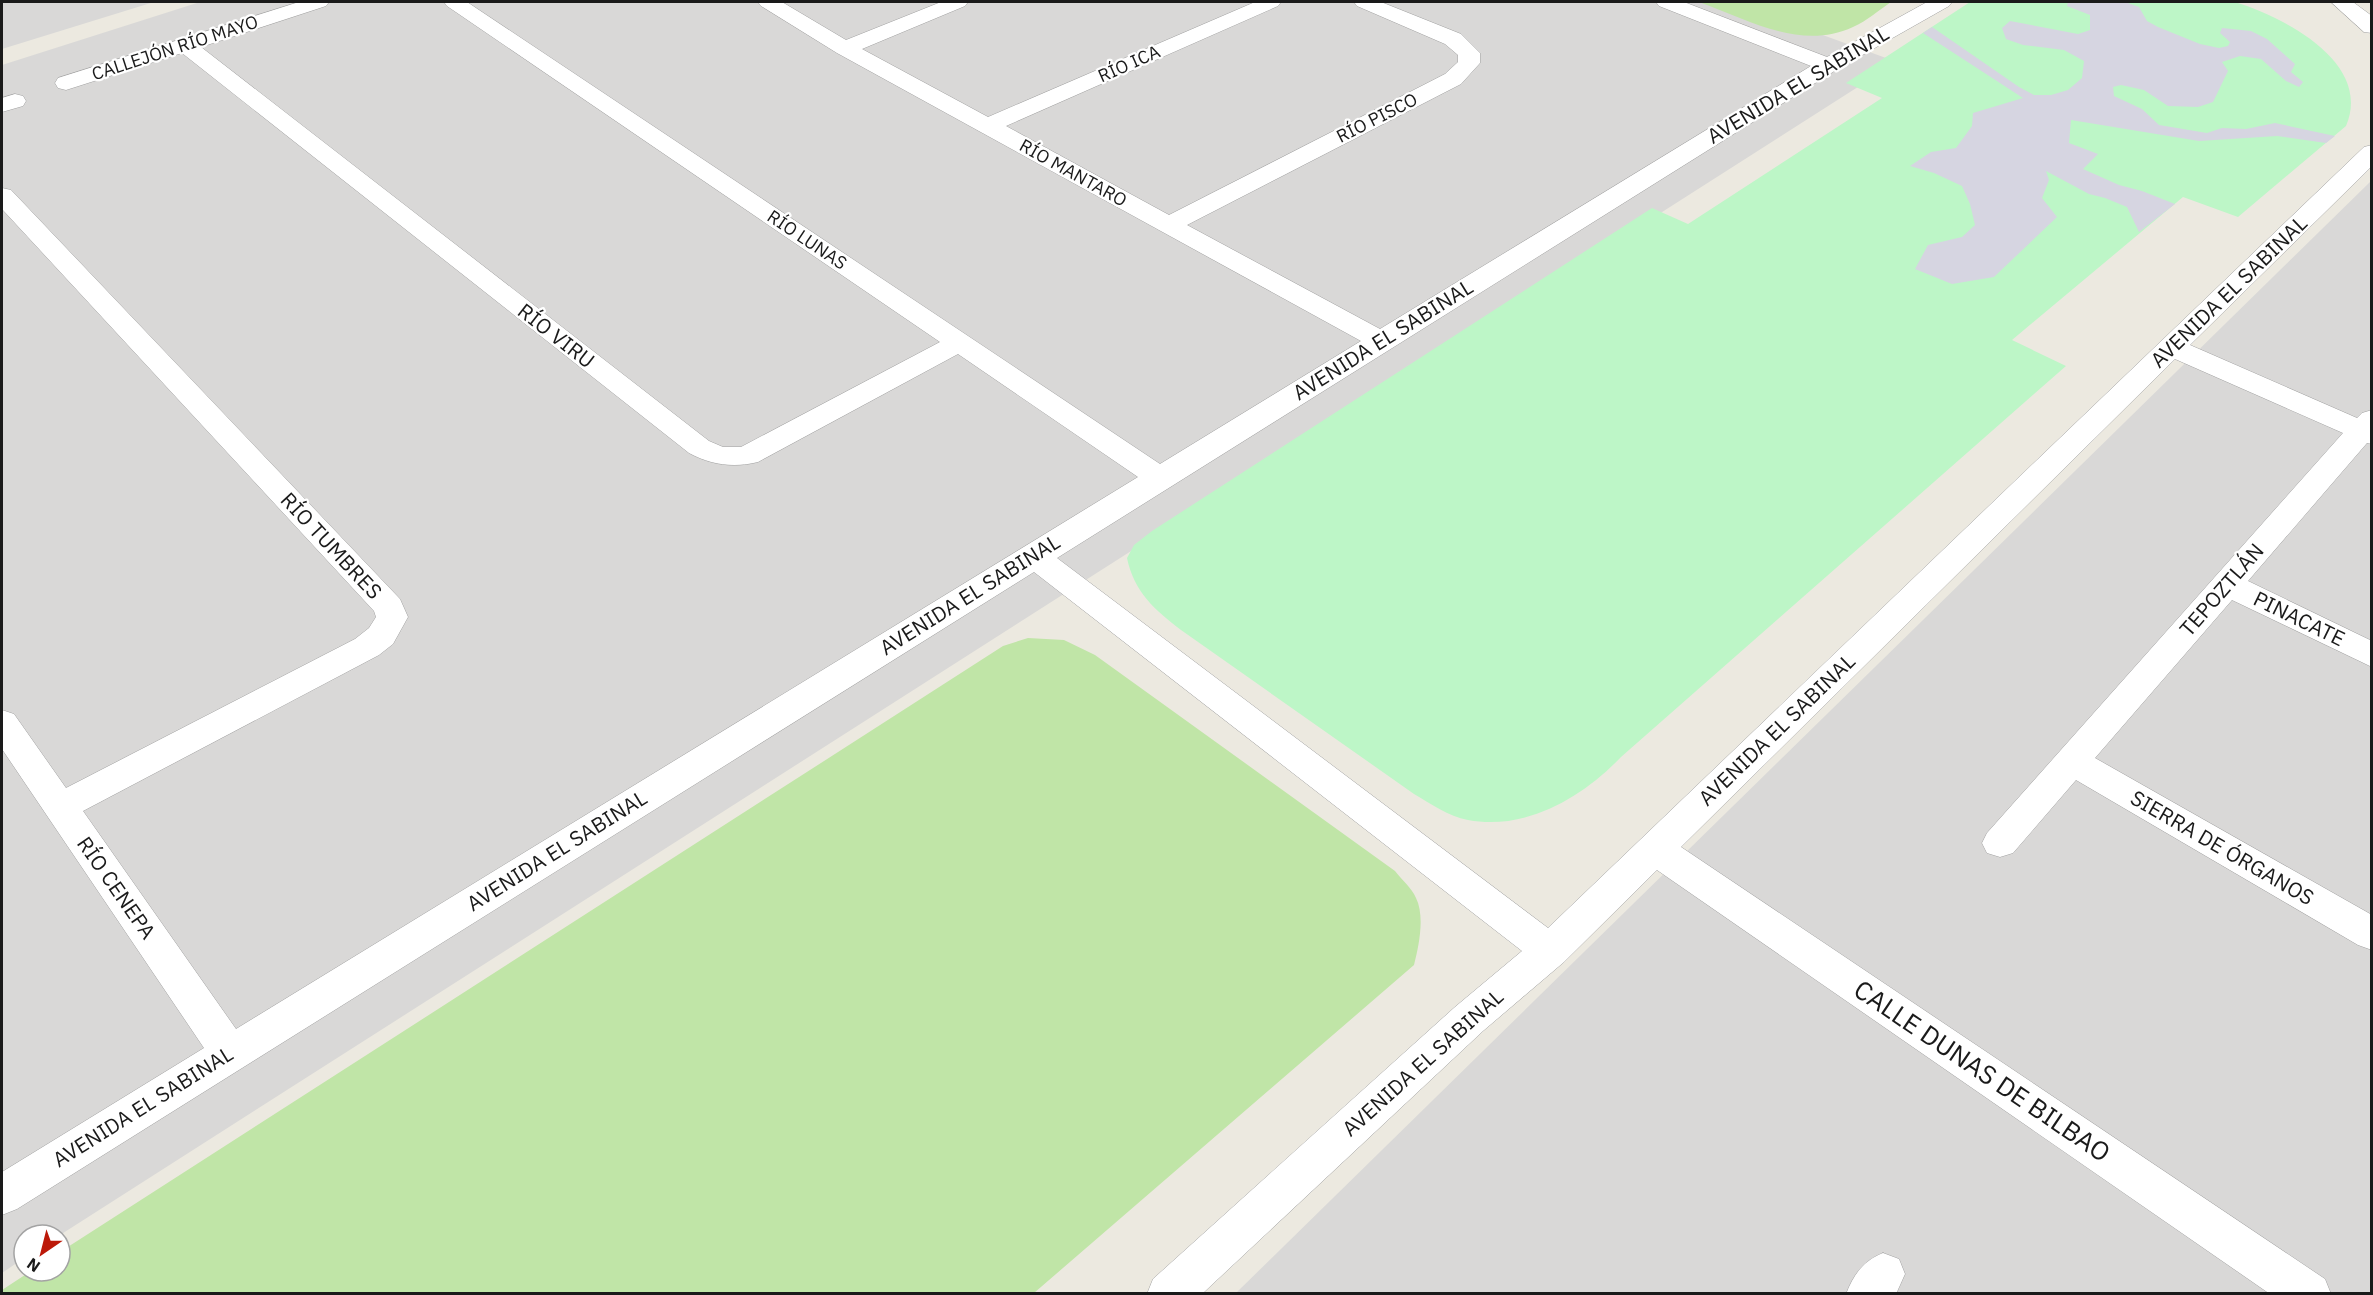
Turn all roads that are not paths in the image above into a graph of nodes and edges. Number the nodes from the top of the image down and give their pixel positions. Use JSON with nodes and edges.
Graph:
{"nodes":[{"id":1,"x":319,"y":2,"type":"edge"},
{"id":2,"x":454,"y":2,"type":"edge"},
{"id":3,"x":768,"y":2,"type":"edge"},
{"id":4,"x":958,"y":2,"type":"edge"},
{"id":5,"x":1271,"y":2,"type":"edge"},
{"id":6,"x":1364,"y":2,"type":"edge"},
{"id":7,"x":1666,"y":2,"type":"edge"},
{"id":8,"x":1942,"y":2,"type":"edge"},
{"id":9,"x":2341,"y":2,"type":"edge"},
{"id":10,"x":2372,"y":27,"type":"edge"},
{"id":11,"x":185,"y":45,"type":"junction"},
{"id":12,"x":845,"y":48,"type":"junction"},
{"id":13,"x":1827,"y":65,"type":"junction"},
{"id":14,"x":66,"y":83,"type":"dead end"},
{"id":15,"x":987,"y":126,"type":"junction"},
{"id":16,"x":2372,"y":152,"type":"edge"},
{"id":17,"x":2,"y":195,"type":"edge"},
{"id":18,"x":1168,"y":225,"type":"junction"},
{"id":19,"x":1381,"y":341,"type":"junction"},
{"id":20,"x":959,"y":343,"type":"junction"},
{"id":21,"x":2173,"y":348,"type":"junction"},
{"id":22,"x":2368,"y":428,"type":"edge"},
{"id":23,"x":1160,"y":478,"type":"junction"},
{"id":24,"x":1033,"y":556,"type":"junction"},
{"id":25,"x":2227,"y":584,"type":"junction"},
{"id":26,"x":2372,"y":655,"type":"edge"},
{"id":27,"x":2,"y":723,"type":"edge"},
{"id":28,"x":2072,"y":761,"type":"junction"},
{"id":29,"x":60,"y":807,"type":"junction"},
{"id":30,"x":2000,"y":843,"type":"dead end"},
{"id":31,"x":1655,"y":849,"type":"junction"},
{"id":32,"x":2372,"y":934,"type":"edge"},
{"id":33,"x":1551,"y":951,"type":"junction"},
{"id":34,"x":230,"y":1053,"type":"junction"},
{"id":35,"x":2,"y":1195,"type":"edge"},
{"id":36,"x":1169,"y":1293,"type":"edge"},
{"id":37,"x":2309,"y":1293,"type":"edge"}],
"edges":[{"from":1,"to":11,"type":"street","name":"CALLEJÓN RÍO MAYO"},
{"from":2,"to":20,"type":"street","name":"RÍO LUNAS"},
{"from":3,"to":12,"type":"street","name":"RÍO MANTARO"},
{"from":4,"to":12,"type":"street"},
{"from":5,"to":15,"type":"street","name":"RÍO ICA"},
{"from":6,"to":18,"type":"street","name":"RÍO PISCO"},
{"from":7,"to":13,"type":"street"},
{"from":8,"to":13,"type":"street","name":"AVENIDA EL SABINAL"},
{"from":9,"to":10,"type":"street"},
{"from":11,"to":14,"type":"street","name":"CALLEJÓN RÍO MAYO"},
{"from":11,"to":20,"type":"street","name":"RÍO VIRU"},
{"from":12,"to":15,"type":"street","name":"RÍO MANTARO"},
{"from":13,"to":19,"type":"street","name":"AVENIDA EL SABINAL"},
{"from":15,"to":18,"type":"street","name":"RÍO MANTARO"},
{"from":16,"to":21,"type":"street","name":"AVENIDA EL SABINAL"},
{"from":17,"to":29,"type":"street","name":"RÍO TUMBRES"},
{"from":18,"to":19,"type":"street","name":"RÍO MANTARO"},
{"from":19,"to":23,"type":"street","name":"AVENIDA EL SABINAL"},
{"from":20,"to":23,"type":"street","name":"RÍO LUNAS"},
{"from":21,"to":22,"type":"street"},
{"from":21,"to":31,"type":"street","name":"AVENIDA EL SABINAL"},
{"from":22,"to":25,"type":"street","name":"TEPOZTLÁN"},
{"from":23,"to":24,"type":"street","name":"AVENIDA EL SABINAL"},
{"from":24,"to":33,"type":"street"},
{"from":24,"to":34,"type":"street","name":"AVENIDA EL SABINAL"},
{"from":25,"to":26,"type":"street","name":"PINACATE"},
{"from":25,"to":28,"type":"street","name":"TEPOZTLÁN"},
{"from":27,"to":29,"type":"street","name":"RÍO CENEPA"},
{"from":28,"to":30,"type":"street","name":"TEPOZTLÁN"},
{"from":28,"to":32,"type":"street","name":"SIERRA DE ÓRGANOS"},
{"from":29,"to":34,"type":"street","name":"RÍO CENEPA"},
{"from":31,"to":33,"type":"street","name":"AVENIDA EL SABINAL"},
{"from":31,"to":37,"type":"street","name":"CALLE DUNAS DE BILBAO"},
{"from":33,"to":36,"type":"street","name":"AVENIDA EL SABINAL"},
{"from":34,"to":35,"type":"street","name":"AVENIDA EL SABINAL"}]}
